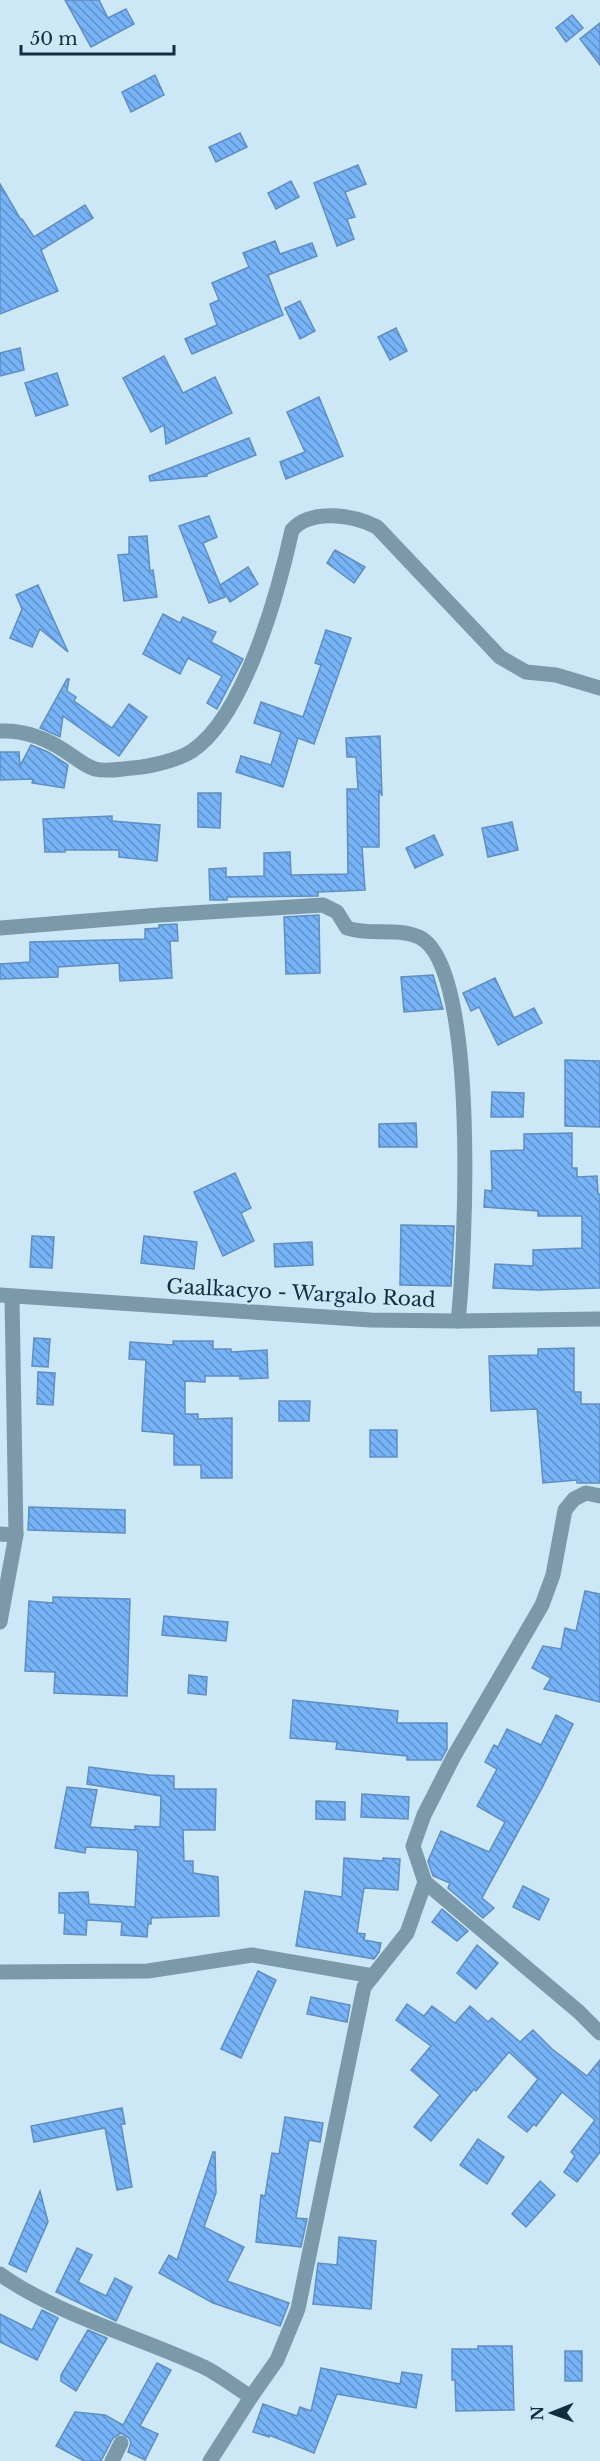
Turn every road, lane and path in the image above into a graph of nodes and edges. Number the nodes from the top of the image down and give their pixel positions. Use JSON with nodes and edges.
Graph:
{"nodes":[{"id":1,"x":600,"y":688,"type":"edge"},
{"id":2,"x":0,"y":731,"type":"edge"},
{"id":3,"x":0,"y":928,"type":"edge"},
{"id":4,"x":6,"y":1296,"type":"edge"},
{"id":5,"x":600,"y":1319,"type":"edge"},
{"id":6,"x":458,"y":1321,"type":"junction"},
{"id":7,"x":600,"y":1496,"type":"edge"},
{"id":8,"x":8,"y":1535,"type":"edge"},
{"id":9,"x":0,"y":1622,"type":"edge"},
{"id":10,"x":425,"y":1882,"type":"junction"},
{"id":11,"x":0,"y":1972,"type":"edge"},
{"id":12,"x":373,"y":1976,"type":"junction"},
{"id":13,"x":600,"y":2033,"type":"edge"},
{"id":14,"x":0,"y":2274,"type":"edge"},
{"id":15,"x":250,"y":2397,"type":"junction"},
{"id":16,"x":122,"y":2443,"type":"dead end"},
{"id":17,"x":112,"y":2461,"type":"edge"},
{"id":18,"x":210,"y":2461,"type":"edge"}],
"edges":[{"from":1,"to":2,"type":"street"},
{"from":3,"to":6,"type":"street"},
{"from":4,"to":6,"type":"street","name":"Gaalkacyo - Wargalo Road"},
{"from":4,"to":8,"type":"street"},
{"from":5,"to":6,"type":"street","name":"Gaalkacyo - Wargalo Road"},
{"from":7,"to":10,"type":"street"},
{"from":8,"to":9,"type":"street"},
{"from":10,"to":12,"type":"street"},
{"from":10,"to":13,"type":"street"},
{"from":11,"to":12,"type":"street"},
{"from":12,"to":15,"type":"street"},
{"from":14,"to":15,"type":"street"},
{"from":15,"to":18,"type":"street"},
{"from":16,"to":17,"type":"street"}]}
